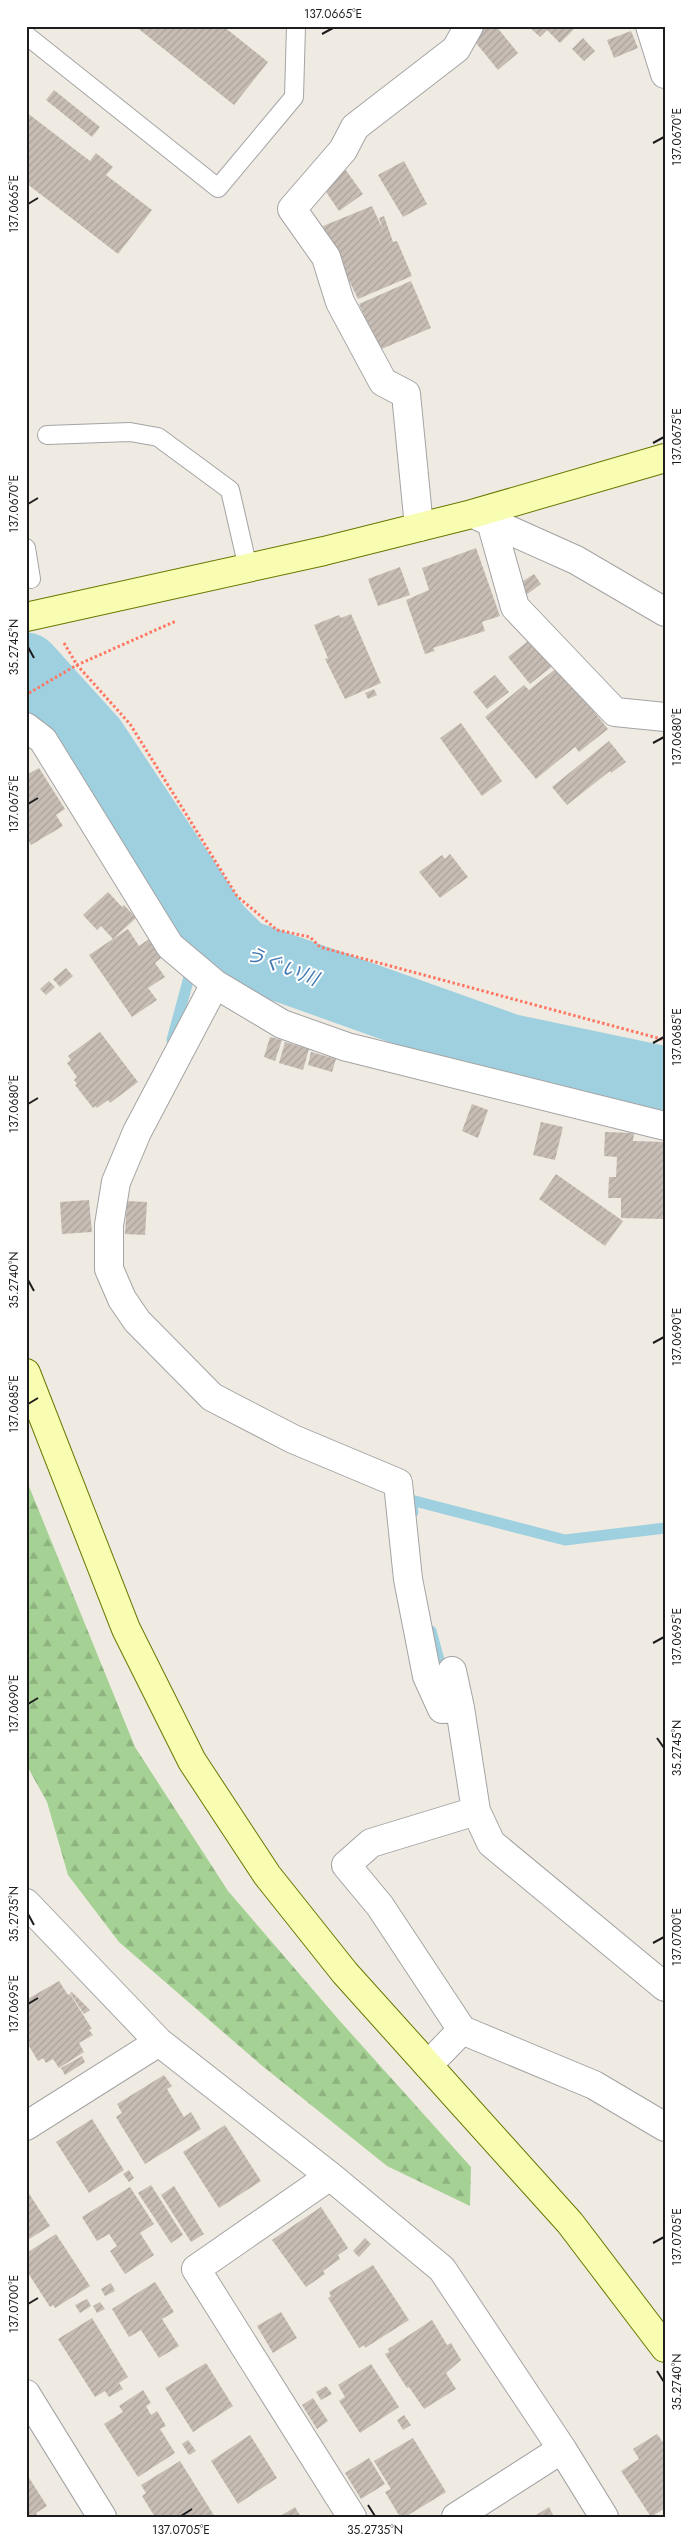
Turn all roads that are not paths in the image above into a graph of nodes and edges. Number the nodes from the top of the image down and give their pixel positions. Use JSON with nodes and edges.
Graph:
{"nodes":[{"id":1,"x":296,"y":26,"type":"edge"},
{"id":2,"x":469,"y":26,"type":"edge"},
{"id":3,"x":650,"y":26,"type":"edge"},
{"id":4,"x":26,"y":35,"type":"edge"},
{"id":5,"x":665,"y":74,"type":"edge"},
{"id":6,"x":47,"y":435,"type":"dead end"},
{"id":7,"x":665,"y":458,"type":"edge"},
{"id":8,"x":482,"y":518,"type":"junction"},
{"id":9,"x":420,"y":527,"type":"junction"},
{"id":10,"x":26,"y":548,"type":"edge"},
{"id":11,"x":248,"y":568,"type":"junction"},
{"id":12,"x":31,"y":579,"type":"dead end"},
{"id":13,"x":665,"y":612,"type":"edge"},
{"id":14,"x":36,"y":615,"type":"edge"},
{"id":15,"x":665,"y":717,"type":"edge"},
{"id":16,"x":26,"y":727,"type":"edge"},
{"id":17,"x":215,"y":984,"type":"junction"},
{"id":18,"x":665,"y":1126,"type":"edge"},
{"id":19,"x":26,"y":1373,"type":"edge"},
{"id":20,"x":452,"y":1671,"type":"dead end"},
{"id":21,"x":460,"y":1708,"type":"junction"},
{"id":22,"x":476,"y":1811,"type":"junction"},
{"id":23,"x":26,"y":1903,"type":"edge"},
{"id":24,"x":665,"y":1987,"type":"edge"},
{"id":25,"x":462,"y":2030,"type":"junction"},
{"id":26,"x":159,"y":2042,"type":"junction"},
{"id":27,"x":428,"y":2065,"type":"junction"},
{"id":28,"x":26,"y":2126,"type":"edge"},
{"id":29,"x":665,"y":2127,"type":"edge"},
{"id":30,"x":330,"y":2176,"type":"junction"},
{"id":31,"x":665,"y":2348,"type":"edge"},
{"id":32,"x":26,"y":2394,"type":"edge"},
{"id":33,"x":562,"y":2449,"type":"junction"},
{"id":34,"x":102,"y":2517,"type":"edge"},
{"id":35,"x":352,"y":2517,"type":"edge"},
{"id":36,"x":456,"y":2517,"type":"edge"},
{"id":37,"x":604,"y":2517,"type":"edge"}],
"edges":[{"from":1,"to":4,"type":"lane"},
{"from":2,"to":9,"type":"street"},
{"from":3,"to":5,"type":"street"},
{"from":6,"to":11,"type":"lane"},
{"from":7,"to":8,"type":"street"},
{"from":8,"to":9,"type":"street"},
{"from":8,"to":13,"type":"street"},
{"from":8,"to":15,"type":"street"},
{"from":9,"to":11,"type":"street"},
{"from":10,"to":12,"type":"lane"},
{"from":11,"to":14,"type":"street"},
{"from":16,"to":17,"type":"street"},
{"from":17,"to":18,"type":"street"},
{"from":17,"to":21,"type":"street"},
{"from":19,"to":27,"type":"street"},
{"from":20,"to":21,"type":"street"},
{"from":21,"to":22,"type":"street"},
{"from":22,"to":24,"type":"street"},
{"from":22,"to":25,"type":"street"},
{"from":23,"to":26,"type":"street"},
{"from":25,"to":27,"type":"street"},
{"from":25,"to":29,"type":"street"},
{"from":26,"to":28,"type":"street"},
{"from":26,"to":30,"type":"street"},
{"from":27,"to":31,"type":"street"},
{"from":30,"to":33,"type":"street"},
{"from":30,"to":35,"type":"street"},
{"from":32,"to":34,"type":"street"},
{"from":33,"to":36,"type":"street"},
{"from":33,"to":37,"type":"street"}]}
